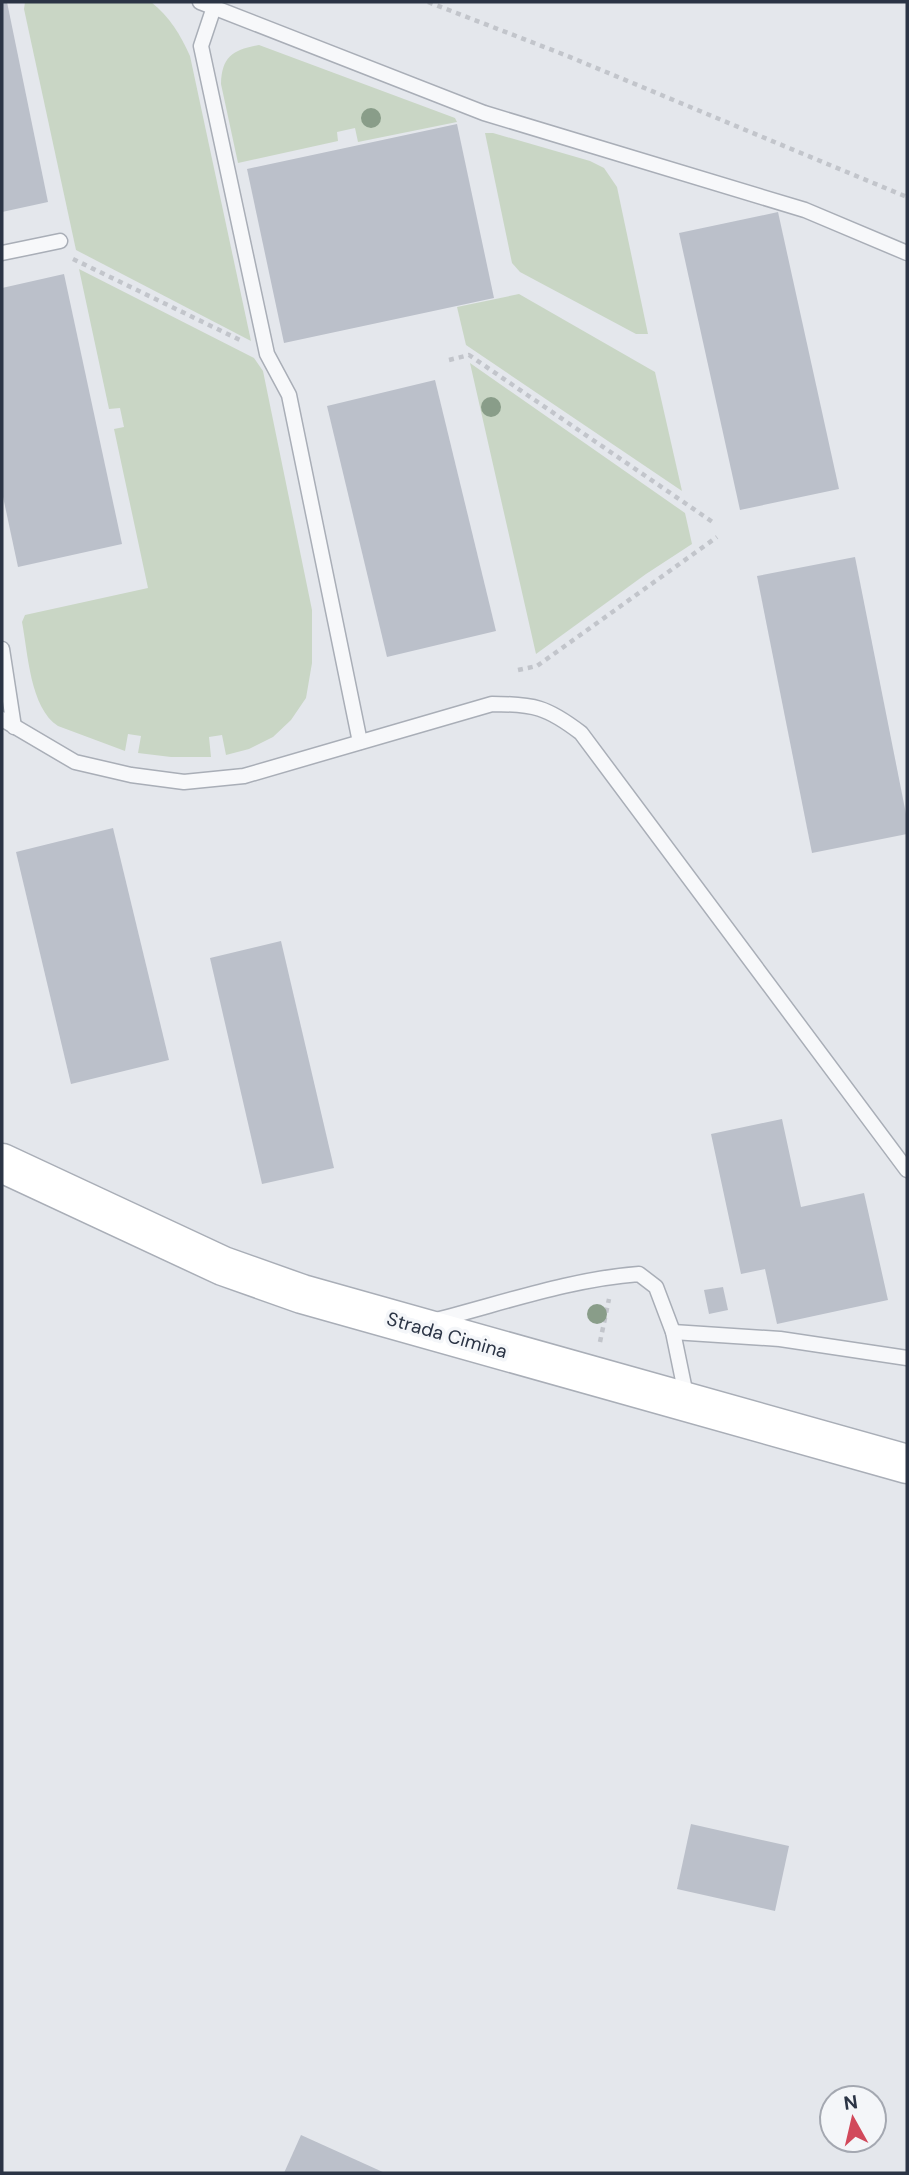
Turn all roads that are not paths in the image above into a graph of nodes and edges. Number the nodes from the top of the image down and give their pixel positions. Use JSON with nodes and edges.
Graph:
{"nodes":[{"id":1,"x":207,"y":4,"type":"edge"},
{"id":2,"x":62,"y":247,"type":"road end"},
{"id":3,"x":2,"y":253,"type":"edge"},
{"id":4,"x":907,"y":253,"type":"edge"},
{"id":5,"x":2,"y":649,"type":"edge"},
{"id":6,"x":8,"y":723,"type":"edge"},
{"id":7,"x":360,"y":742,"type":"junction"},
{"id":8,"x":2,"y":1163,"type":"edge"},
{"id":9,"x":907,"y":1170,"type":"edge"},
{"id":10,"x":415,"y":1326,"type":"junction"},
{"id":11,"x":674,"y":1332,"type":"junction"},
{"id":12,"x":907,"y":1358,"type":"edge"},
{"id":13,"x":688,"y":1404,"type":"junction"},
{"id":14,"x":907,"y":1464,"type":"edge"}],
"edges":[{"from":1,"to":4,"type":"lane"},
{"from":1,"to":7,"type":"lane"},
{"from":2,"to":3,"type":"lane"},
{"from":5,"to":6,"type":"lane"},
{"from":6,"to":7,"type":"lane"},
{"from":7,"to":9,"type":"lane"},
{"from":8,"to":10,"type":"main road","name":"Strada Cimina"},
{"from":10,"to":11,"type":"lane"},
{"from":10,"to":13,"type":"main road","name":"Strada Cimina"},
{"from":11,"to":12,"type":"lane"},
{"from":11,"to":13,"type":"lane"},
{"from":13,"to":14,"type":"main road","name":"Strada Cimina"}]}
